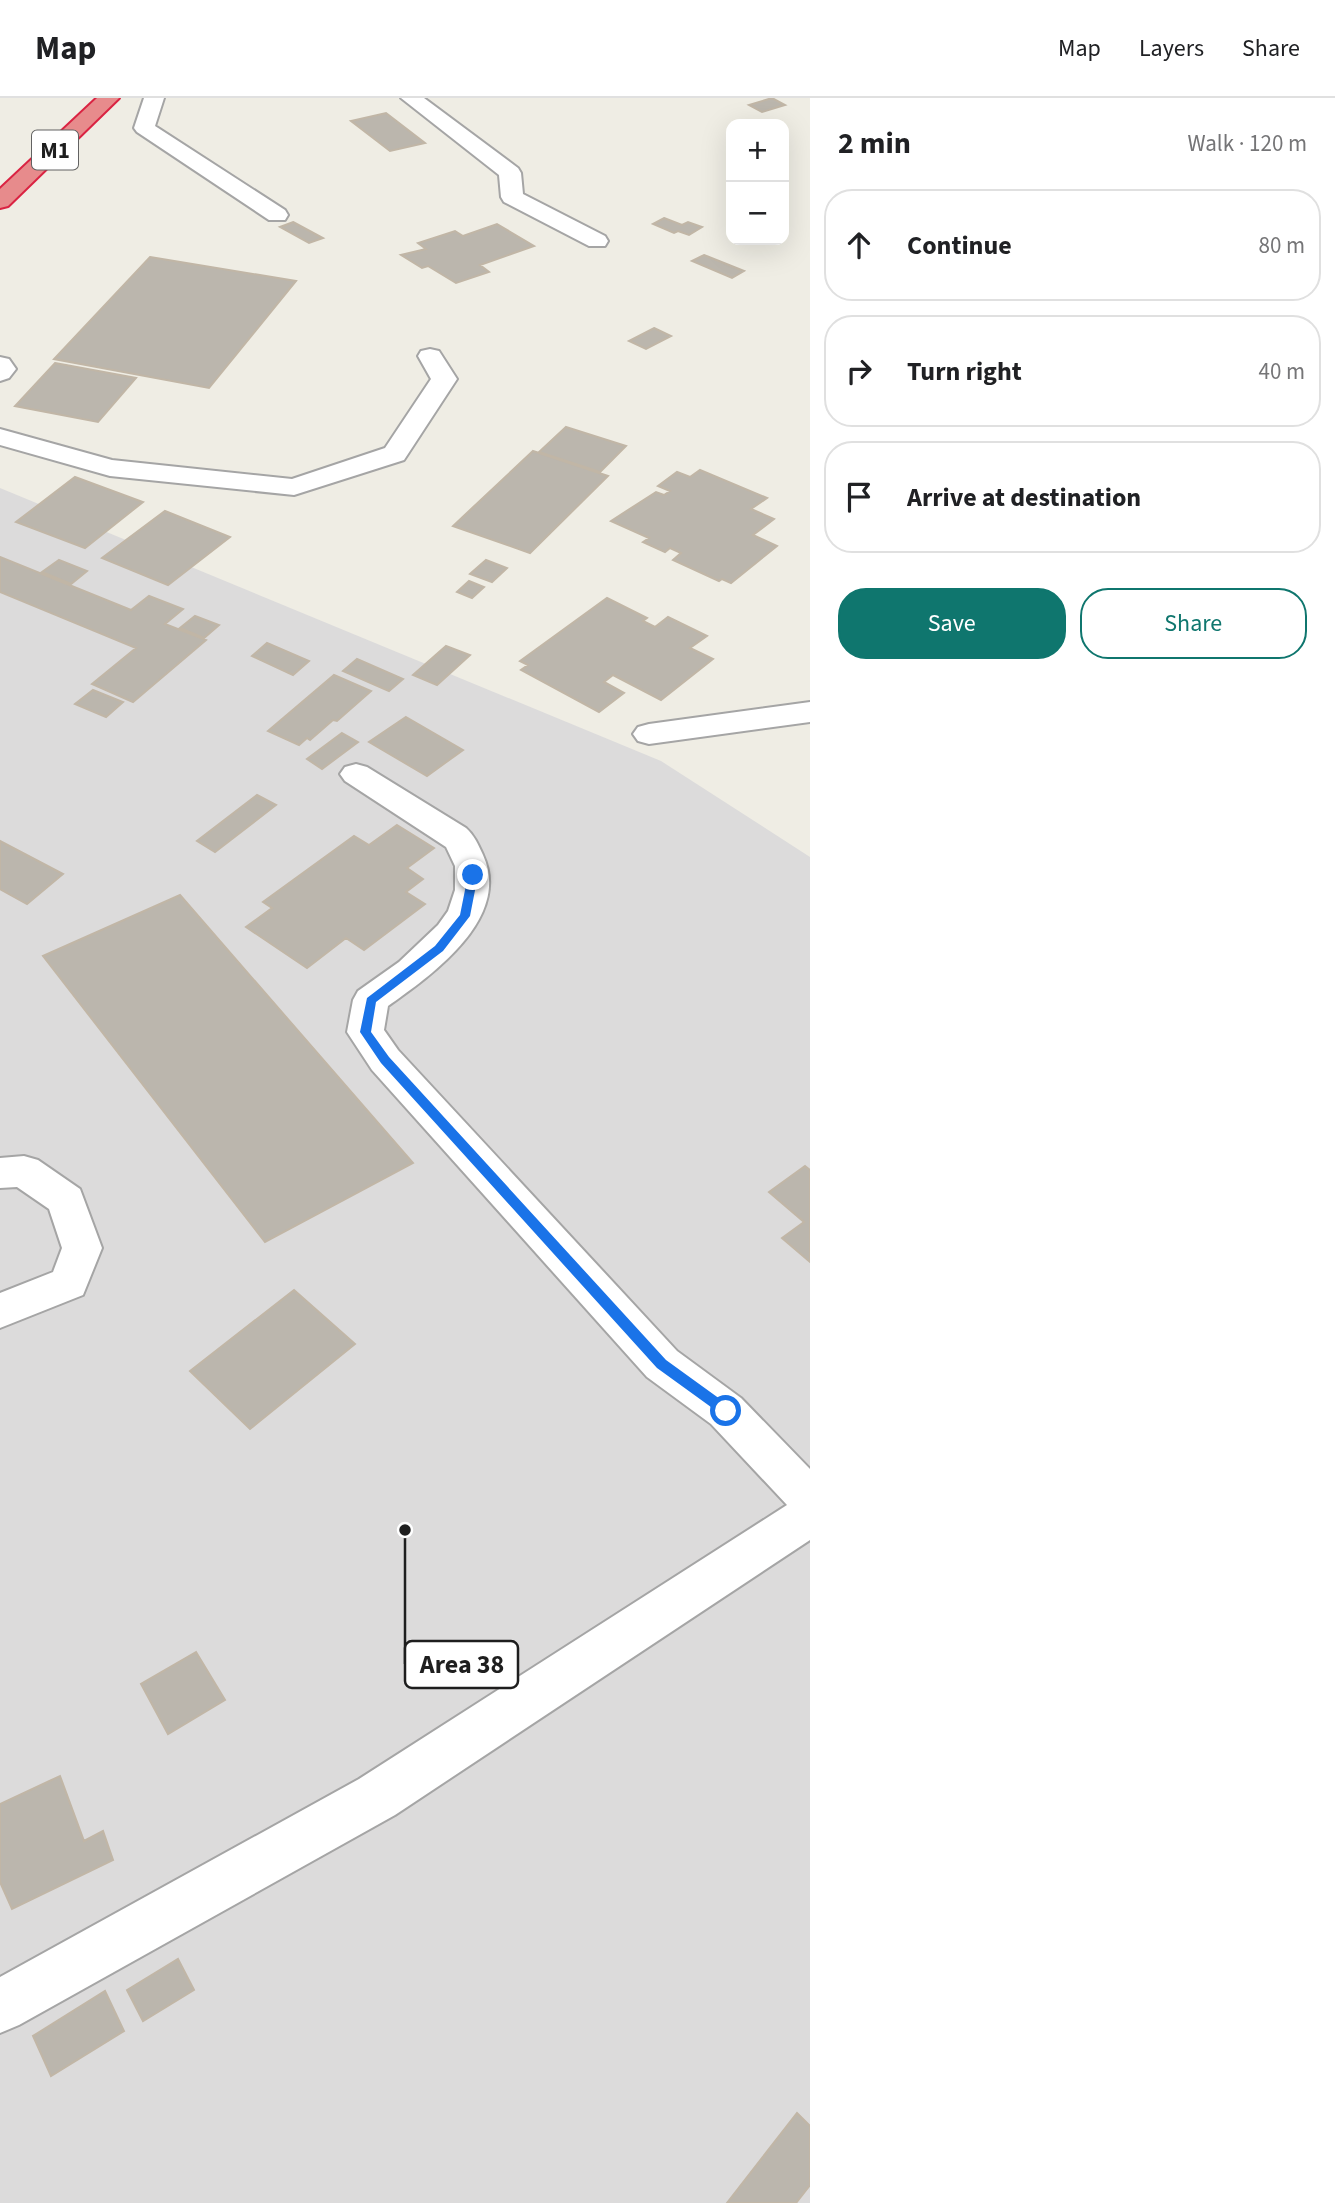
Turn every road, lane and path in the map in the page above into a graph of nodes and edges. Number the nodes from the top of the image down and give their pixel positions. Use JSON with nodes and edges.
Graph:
{"nodes":[{"id":1,"x":109,"y":98,"type":"edge"},
{"id":2,"x":154,"y":98,"type":"edge"},
{"id":3,"x":411,"y":98,"type":"edge"},
{"id":4,"x":0,"y":201,"type":"edge"},
{"id":5,"x":277,"y":215,"type":"dead end"},
{"id":6,"x":597,"y":242,"type":"dead end"},
{"id":7,"x":430,"y":356,"type":"dead end"},
{"id":8,"x":0,"y":364,"type":"edge"},
{"id":9,"x":0,"y":373,"type":"edge"},
{"id":10,"x":0,"y":437,"type":"edge"},
{"id":11,"x":810,"y":712,"type":"edge"},
{"id":12,"x":649,"y":734,"type":"dead end"},
{"id":13,"x":356,"y":774,"type":"dead end"},
{"id":14,"x":0,"y":1173,"type":"edge"},
{"id":15,"x":0,"y":1311,"type":"edge"},
{"id":16,"x":810,"y":1499,"type":"edge"},
{"id":17,"x":810,"y":1515,"type":"edge"},
{"id":18,"x":0,"y":2006,"type":"edge"}],
"edges":[{"from":1,"to":4,"type":"highway","number":"M1"},
{"from":2,"to":5,"type":"street"},
{"from":3,"to":6,"type":"street"},
{"from":7,"to":10,"type":"street"},
{"from":8,"to":9,"type":"street"},
{"from":11,"to":12,"type":"street"},
{"from":13,"to":16,"type":"street"},
{"from":14,"to":15,"type":"street"},
{"from":17,"to":18,"type":"street"}]}
